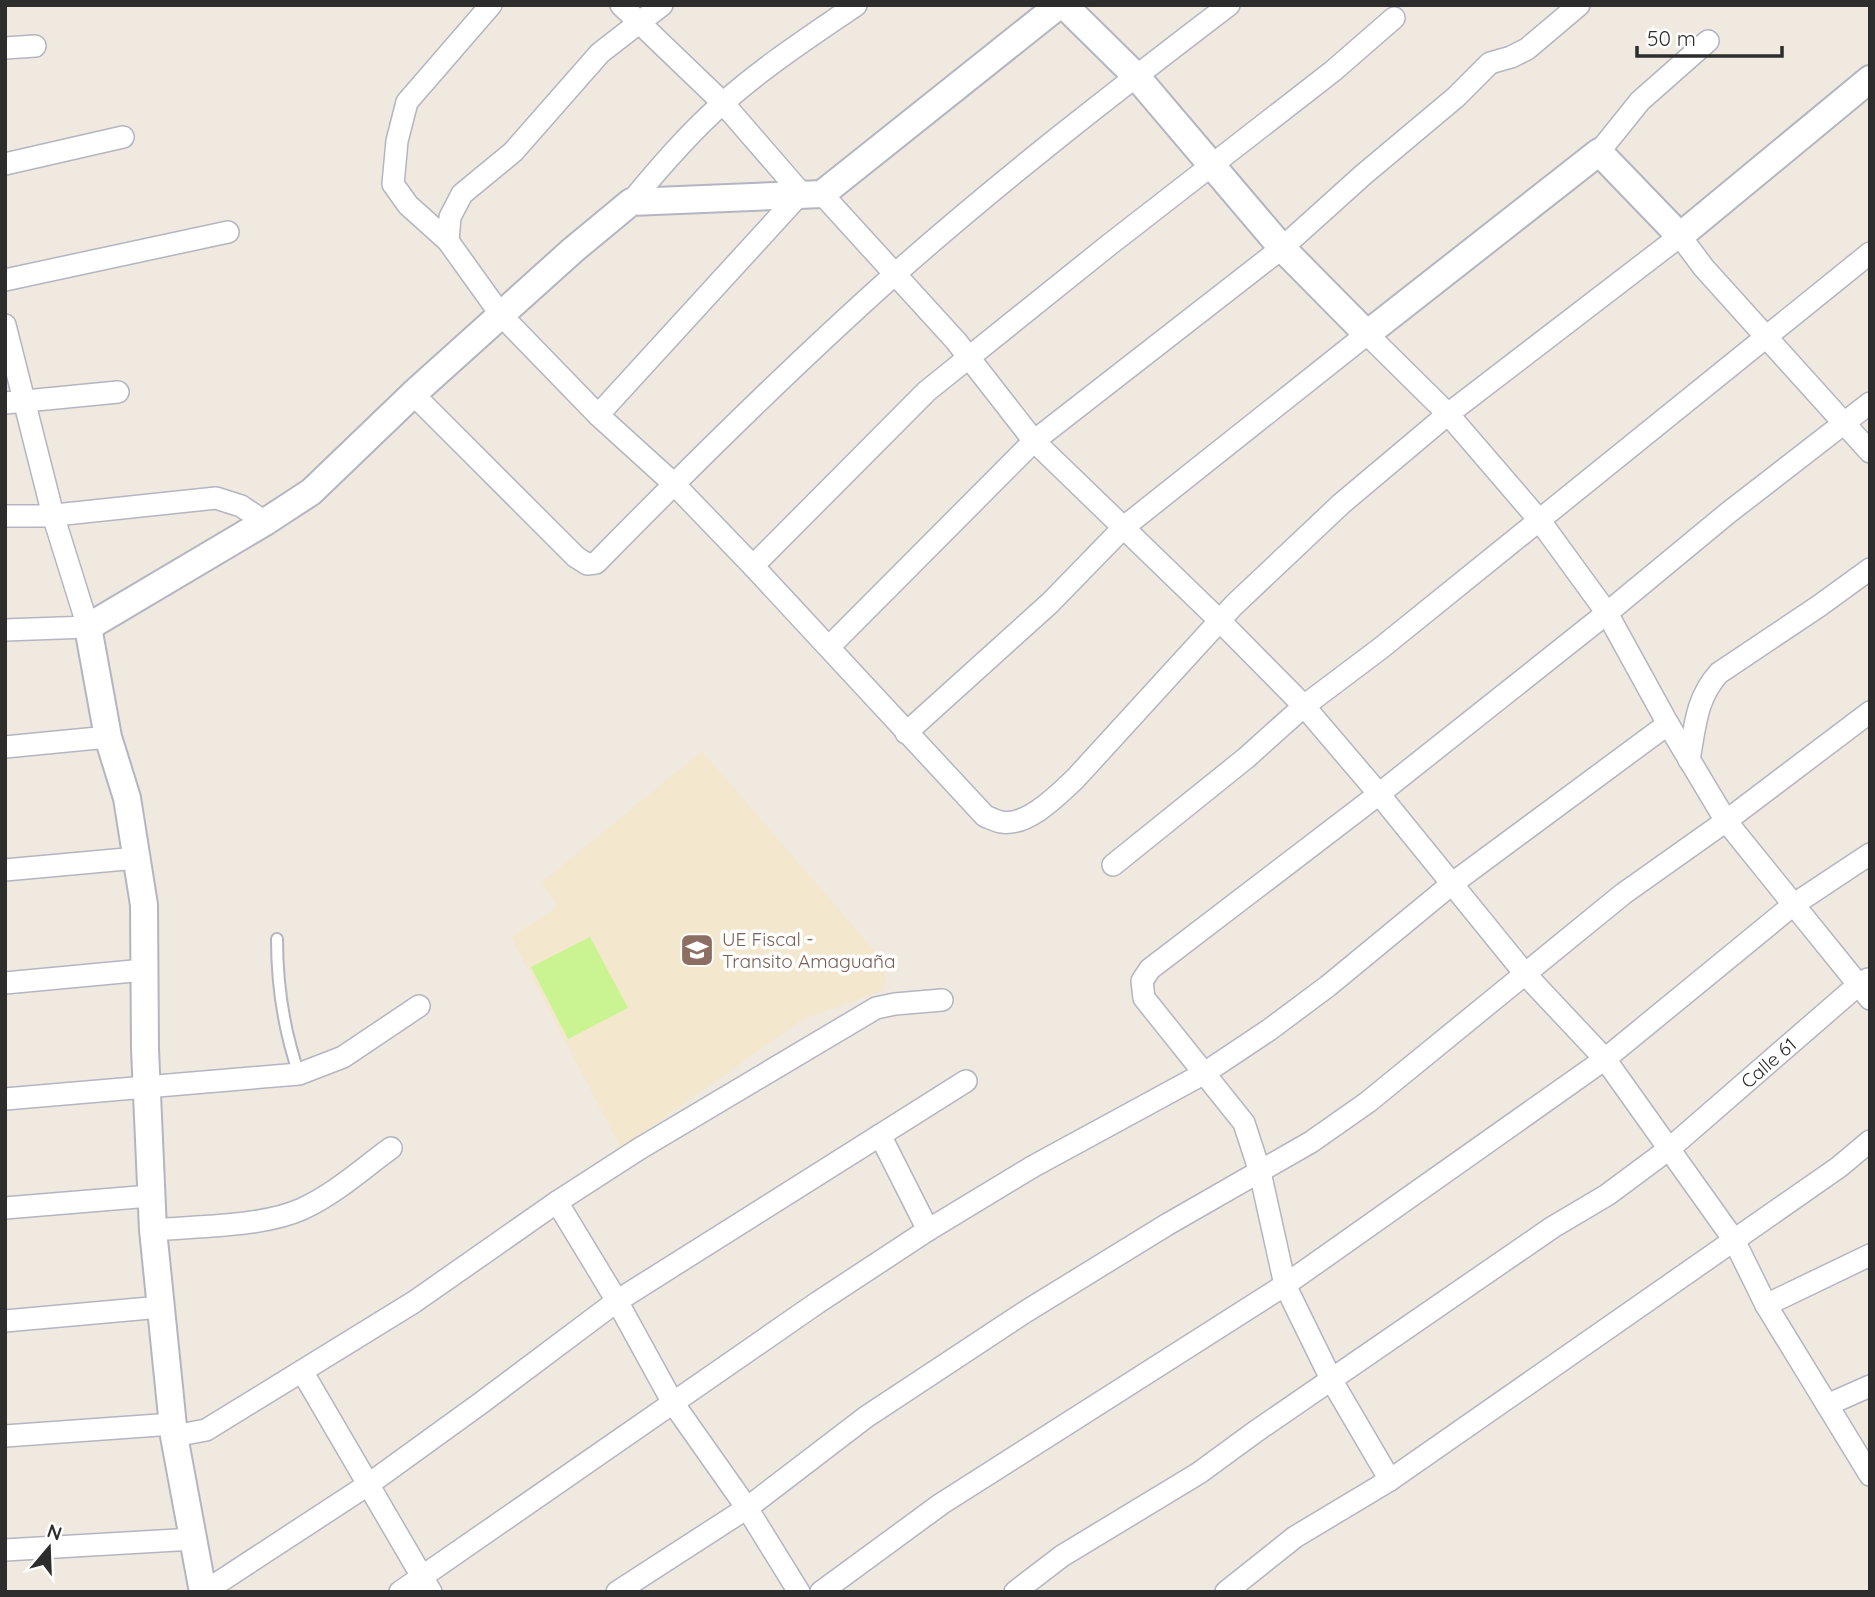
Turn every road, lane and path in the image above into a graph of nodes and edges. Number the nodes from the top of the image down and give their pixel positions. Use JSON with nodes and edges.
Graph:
{"nodes":[{"id":1,"x":491,"y":5,"type":"edge"},
{"id":2,"x":621,"y":5,"type":"edge"},
{"id":3,"x":662,"y":5,"type":"edge"},
{"id":4,"x":856,"y":5,"type":"edge"},
{"id":5,"x":1061,"y":5,"type":"edge"},
{"id":6,"x":1229,"y":5,"type":"edge"},
{"id":7,"x":1579,"y":5,"type":"edge"},
{"id":8,"x":1394,"y":18,"type":"dead end"},
{"id":9,"x":639,"y":24,"type":"junction"},
{"id":10,"x":1708,"y":41,"type":"dead end"},
{"id":11,"x":35,"y":46,"type":"dead end"},
{"id":12,"x":5,"y":48,"type":"edge"},
{"id":13,"x":1136,"y":76,"type":"junction"},
{"id":14,"x":1870,"y":79,"type":"edge"},
{"id":15,"x":723,"y":103,"type":"junction"},
{"id":16,"x":123,"y":137,"type":"dead end"},
{"id":17,"x":1599,"y":152,"type":"junction"},
{"id":18,"x":5,"y":164,"type":"edge"},
{"id":19,"x":1212,"y":167,"type":"junction"},
{"id":20,"x":812,"y":194,"type":"junction"},
{"id":21,"x":631,"y":202,"type":"junction"},
{"id":22,"x":228,"y":232,"type":"dead end"},
{"id":23,"x":1680,"y":236,"type":"junction"},
{"id":24,"x":448,"y":242,"type":"junction"},
{"id":25,"x":1283,"y":248,"type":"junction"},
{"id":26,"x":1870,"y":253,"type":"edge"},
{"id":27,"x":896,"y":274,"type":"junction"},
{"id":28,"x":5,"y":279,"type":"edge"},
{"id":29,"x":501,"y":315,"type":"junction"},
{"id":30,"x":5,"y":325,"type":"edge"},
{"id":31,"x":1367,"y":334,"type":"junction"},
{"id":32,"x":1766,"y":336,"type":"junction"},
{"id":33,"x":970,"y":357,"type":"junction"},
{"id":34,"x":118,"y":391,"type":"dead end"},
{"id":35,"x":413,"y":394,"type":"junction"},
{"id":36,"x":15,"y":403,"type":"edge"},
{"id":37,"x":1870,"y":403,"type":"edge"},
{"id":38,"x":1448,"y":414,"type":"junction"},
{"id":39,"x":598,"y":415,"type":"junction"},
{"id":40,"x":1843,"y":423,"type":"junction"},
{"id":41,"x":1034,"y":441,"type":"junction"},
{"id":42,"x":1870,"y":452,"type":"edge"},
{"id":43,"x":674,"y":484,"type":"junction"},
{"id":44,"x":53,"y":515,"type":"junction"},
{"id":45,"x":5,"y":516,"type":"edge"},
{"id":46,"x":1540,"y":521,"type":"junction"},
{"id":47,"x":265,"y":523,"type":"junction"},
{"id":48,"x":1124,"y":527,"type":"junction"},
{"id":49,"x":753,"y":566,"type":"junction"},
{"id":50,"x":1870,"y":569,"type":"edge"},
{"id":51,"x":1607,"y":613,"type":"junction"},
{"id":52,"x":1219,"y":620,"type":"junction"},
{"id":53,"x":88,"y":627,"type":"junction"},
{"id":54,"x":5,"y":630,"type":"edge"},
{"id":55,"x":829,"y":648,"type":"junction"},
{"id":56,"x":1304,"y":706,"type":"junction"},
{"id":57,"x":1870,"y":712,"type":"edge"},
{"id":58,"x":1668,"y":724,"type":"junction"},
{"id":59,"x":906,"y":733,"type":"junction"},
{"id":60,"x":108,"y":737,"type":"junction"},
{"id":61,"x":5,"y":747,"type":"edge"},
{"id":62,"x":1689,"y":760,"type":"junction"},
{"id":63,"x":1379,"y":794,"type":"junction"},
{"id":64,"x":1726,"y":821,"type":"junction"},
{"id":65,"x":1870,"y":854,"type":"edge"},
{"id":66,"x":137,"y":858,"type":"junction"},
{"id":67,"x":1113,"y":865,"type":"dead end"},
{"id":68,"x":5,"y":870,"type":"edge"},
{"id":69,"x":1453,"y":883,"type":"junction"},
{"id":70,"x":1793,"y":905,"type":"junction"},
{"id":71,"x":277,"y":939,"type":"dead end"},
{"id":72,"x":144,"y":970,"type":"junction"},
{"id":73,"x":1526,"y":975,"type":"junction"},
{"id":74,"x":5,"y":983,"type":"edge"},
{"id":75,"x":1866,"y":987,"type":"edge"},
{"id":76,"x":942,"y":1000,"type":"dead end"},
{"id":77,"x":419,"y":1006,"type":"dead end"},
{"id":78,"x":1605,"y":1059,"type":"junction"},
{"id":79,"x":299,"y":1074,"type":"junction"},
{"id":80,"x":1203,"y":1074,"type":"junction"},
{"id":81,"x":966,"y":1081,"type":"dead end"},
{"id":82,"x":146,"y":1088,"type":"junction"},
{"id":83,"x":5,"y":1099,"type":"edge"},
{"id":84,"x":880,"y":1135,"type":"junction"},
{"id":85,"x":1870,"y":1141,"type":"edge"},
{"id":86,"x":391,"y":1148,"type":"dead end"},
{"id":87,"x":1669,"y":1149,"type":"junction"},
{"id":88,"x":1260,"y":1172,"type":"junction"},
{"id":89,"x":150,"y":1196,"type":"junction"},
{"id":90,"x":557,"y":1202,"type":"junction"},
{"id":91,"x":5,"y":1208,"type":"edge"},
{"id":92,"x":153,"y":1230,"type":"junction"},
{"id":93,"x":928,"y":1230,"type":"junction"},
{"id":94,"x":1734,"y":1240,"type":"junction"},
{"id":95,"x":1870,"y":1255,"type":"edge"},
{"id":96,"x":1285,"y":1286,"type":"junction"},
{"id":97,"x":617,"y":1301,"type":"junction"},
{"id":98,"x":1766,"y":1304,"type":"junction"},
{"id":99,"x":161,"y":1307,"type":"junction"},
{"id":100,"x":5,"y":1321,"type":"edge"},
{"id":101,"x":302,"y":1371,"type":"junction"},
{"id":102,"x":1332,"y":1381,"type":"junction"},
{"id":103,"x":1870,"y":1386,"type":"edge"},
{"id":104,"x":673,"y":1402,"type":"junction"},
{"id":105,"x":1827,"y":1405,"type":"junction"},
{"id":106,"x":174,"y":1430,"type":"junction"},
{"id":107,"x":5,"y":1436,"type":"edge"},
{"id":108,"x":1870,"y":1475,"type":"edge"},
{"id":109,"x":1390,"y":1480,"type":"junction"},
{"id":110,"x":369,"y":1484,"type":"junction"},
{"id":111,"x":747,"y":1508,"type":"junction"},
{"id":112,"x":194,"y":1539,"type":"junction"},
{"id":113,"x":5,"y":1550,"type":"edge"},
{"id":114,"x":427,"y":1584,"type":"edge"},
{"id":115,"x":203,"y":1592,"type":"edge"},
{"id":116,"x":400,"y":1592,"type":"edge"},
{"id":117,"x":617,"y":1592,"type":"edge"},
{"id":118,"x":799,"y":1592,"type":"edge"},
{"id":119,"x":821,"y":1592,"type":"edge"},
{"id":120,"x":1016,"y":1592,"type":"edge"},
{"id":121,"x":1226,"y":1592,"type":"edge"}],
"edges":[{"from":1,"to":24,"type":"street"},
{"from":2,"to":9,"type":"street"},
{"from":3,"to":9,"type":"street"},
{"from":4,"to":15,"type":"street"},
{"from":5,"to":13,"type":"street"},
{"from":5,"to":20,"type":"street"},
{"from":6,"to":13,"type":"street"},
{"from":7,"to":25,"type":"street"},
{"from":8,"to":19,"type":"street"},
{"from":9,"to":15,"type":"street"},
{"from":9,"to":24,"type":"street"},
{"from":10,"to":17,"type":"street"},
{"from":11,"to":12,"type":"street"},
{"from":13,"to":19,"type":"street"},
{"from":13,"to":27,"type":"street"},
{"from":14,"to":23,"type":"street"},
{"from":15,"to":20,"type":"street"},
{"from":15,"to":21,"type":"street"},
{"from":16,"to":18,"type":"street"},
{"from":17,"to":23,"type":"street"},
{"from":17,"to":31,"type":"street"},
{"from":19,"to":25,"type":"street"},
{"from":19,"to":33,"type":"street"},
{"from":20,"to":21,"type":"street"},
{"from":20,"to":27,"type":"street"},
{"from":20,"to":39,"type":"street"},
{"from":21,"to":29,"type":"street"},
{"from":22,"to":28,"type":"street"},
{"from":23,"to":32,"type":"street"},
{"from":23,"to":38,"type":"street"},
{"from":24,"to":29,"type":"street"},
{"from":25,"to":31,"type":"street"},
{"from":25,"to":41,"type":"street"},
{"from":26,"to":32,"type":"street"},
{"from":27,"to":33,"type":"street"},
{"from":27,"to":43,"type":"street"},
{"from":29,"to":35,"type":"street"},
{"from":29,"to":39,"type":"street"},
{"from":30,"to":36,"type":"street"},
{"from":31,"to":38,"type":"street"},
{"from":31,"to":48,"type":"street"},
{"from":32,"to":40,"type":"street"},
{"from":32,"to":46,"type":"street"},
{"from":33,"to":41,"type":"street"},
{"from":33,"to":49,"type":"street"},
{"from":34,"to":36,"type":"street"},
{"from":35,"to":43,"type":"street"},
{"from":35,"to":47,"type":"street"},
{"from":36,"to":44,"type":"street"},
{"from":37,"to":40,"type":"street"},
{"from":38,"to":46,"type":"street"},
{"from":38,"to":52,"type":"street"},
{"from":39,"to":43,"type":"street"},
{"from":40,"to":42,"type":"street"},
{"from":40,"to":51,"type":"street"},
{"from":41,"to":48,"type":"street"},
{"from":41,"to":55,"type":"street"},
{"from":43,"to":49,"type":"street"},
{"from":44,"to":45,"type":"street"},
{"from":44,"to":47,"type":"street"},
{"from":44,"to":53,"type":"street"},
{"from":46,"to":51,"type":"street"},
{"from":46,"to":56,"type":"street"},
{"from":47,"to":53,"type":"street"},
{"from":48,"to":52,"type":"street"},
{"from":48,"to":59,"type":"street"},
{"from":49,"to":55,"type":"street"},
{"from":50,"to":62,"type":"street"},
{"from":51,"to":58,"type":"street"},
{"from":51,"to":63,"type":"street"},
{"from":52,"to":56,"type":"street"},
{"from":52,"to":59,"type":"street"},
{"from":53,"to":54,"type":"street"},
{"from":53,"to":60,"type":"street"},
{"from":55,"to":59,"type":"street"},
{"from":56,"to":63,"type":"street"},
{"from":56,"to":67,"type":"street"},
{"from":57,"to":64,"type":"street"},
{"from":58,"to":62,"type":"street"},
{"from":58,"to":69,"type":"street"},
{"from":60,"to":61,"type":"street"},
{"from":60,"to":66,"type":"street"},
{"from":62,"to":64,"type":"street"},
{"from":63,"to":69,"type":"street"},
{"from":63,"to":80,"type":"street"},
{"from":64,"to":70,"type":"street"},
{"from":64,"to":73,"type":"street"},
{"from":65,"to":70,"type":"street"},
{"from":66,"to":68,"type":"street"},
{"from":66,"to":72,"type":"street"},
{"from":69,"to":73,"type":"street"},
{"from":69,"to":80,"type":"street"},
{"from":70,"to":75,"type":"street"},
{"from":70,"to":78,"type":"street"},
{"from":71,"to":79,"type":"lane"},
{"from":72,"to":74,"type":"street"},
{"from":72,"to":82,"type":"street"},
{"from":73,"to":78,"type":"street"},
{"from":73,"to":88,"type":"street"},
{"from":75,"to":87,"type":"street","name":"Calle 61"},
{"from":76,"to":90,"type":"street"},
{"from":77,"to":79,"type":"street"},
{"from":78,"to":87,"type":"street"},
{"from":78,"to":96,"type":"street"},
{"from":79,"to":82,"type":"street"},
{"from":80,"to":88,"type":"street"},
{"from":80,"to":93,"type":"street"},
{"from":81,"to":84,"type":"street"},
{"from":82,"to":83,"type":"street"},
{"from":82,"to":89,"type":"street"},
{"from":84,"to":93,"type":"street"},
{"from":84,"to":97,"type":"street"},
{"from":85,"to":94,"type":"street"},
{"from":86,"to":92,"type":"street"},
{"from":87,"to":94,"type":"street"},
{"from":87,"to":102,"type":"street","name":"Calle 61"},
{"from":88,"to":96,"type":"street"},
{"from":88,"to":111,"type":"street"},
{"from":89,"to":91,"type":"street"},
{"from":89,"to":92,"type":"street"},
{"from":90,"to":97,"type":"street"},
{"from":90,"to":101,"type":"street"},
{"from":92,"to":99,"type":"street"},
{"from":93,"to":104,"type":"street"},
{"from":94,"to":98,"type":"street"},
{"from":94,"to":109,"type":"street"},
{"from":95,"to":98,"type":"street"},
{"from":96,"to":102,"type":"street"},
{"from":96,"to":119,"type":"street"},
{"from":97,"to":104,"type":"street"},
{"from":97,"to":110,"type":"street"},
{"from":98,"to":105,"type":"street"},
{"from":99,"to":100,"type":"street"},
{"from":99,"to":106,"type":"street"},
{"from":101,"to":106,"type":"street"},
{"from":101,"to":110,"type":"street"},
{"from":102,"to":109,"type":"street"},
{"from":102,"to":120,"type":"street","name":"Calle 61"},
{"from":103,"to":105,"type":"street"},
{"from":104,"to":111,"type":"street"},
{"from":104,"to":114,"type":"street"},
{"from":105,"to":108,"type":"street"},
{"from":106,"to":107,"type":"street"},
{"from":106,"to":112,"type":"street"},
{"from":109,"to":121,"type":"street"},
{"from":110,"to":114,"type":"street"},
{"from":110,"to":115,"type":"street"},
{"from":111,"to":117,"type":"street"},
{"from":111,"to":118,"type":"street"},
{"from":112,"to":113,"type":"street"},
{"from":112,"to":115,"type":"street"},
{"from":114,"to":116,"type":"street"}]}
